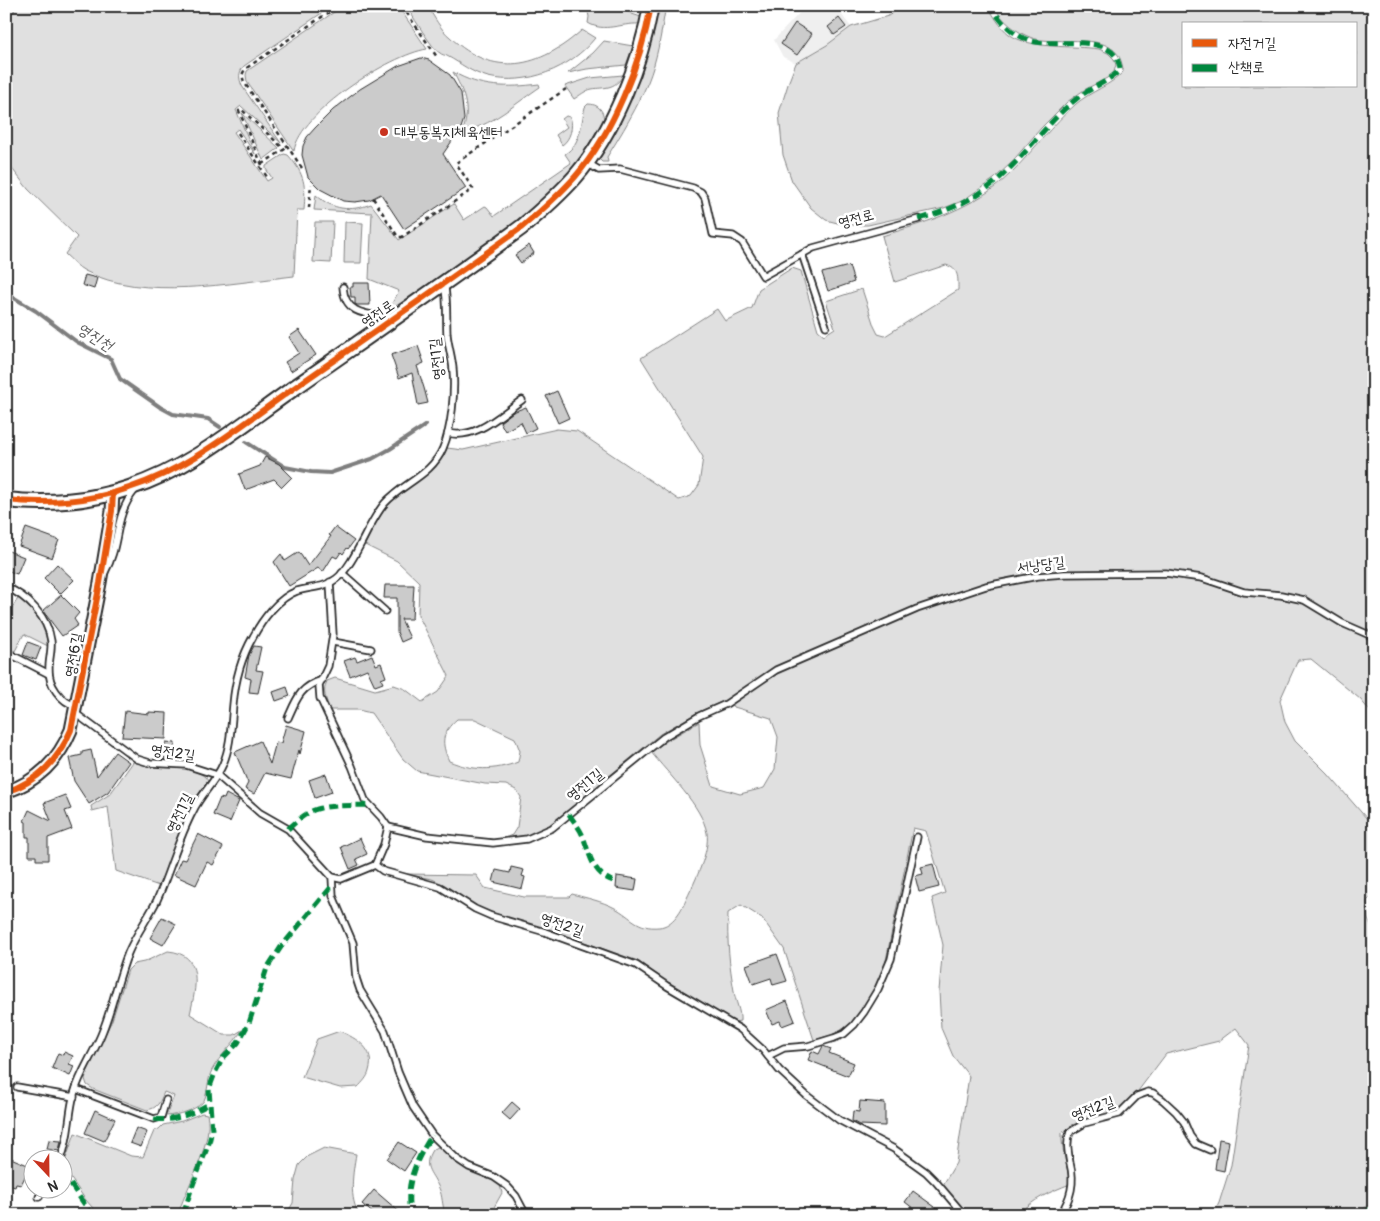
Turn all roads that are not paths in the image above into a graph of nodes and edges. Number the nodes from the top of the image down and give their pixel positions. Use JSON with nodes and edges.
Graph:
{"nodes":[{"id":1,"x":12,"y":6,"type":"edge"},
{"id":2,"x":665,"y":6,"type":"edge"},
{"id":3,"x":646,"y":7,"type":"edge"},
{"id":4,"x":6,"y":15,"type":"edge"},
{"id":5,"x":586,"y":163,"type":"junction"},
{"id":6,"x":919,"y":218,"type":"dead end"},
{"id":7,"x":802,"y":254,"type":"junction"},
{"id":8,"x":444,"y":283,"type":"junction"},
{"id":9,"x":343,"y":287,"type":"dead end"},
{"id":10,"x":394,"y":318,"type":"junction"},
{"id":11,"x":826,"y":326,"type":"dead end"},
{"id":12,"x":522,"y":400,"type":"dead end"},
{"id":13,"x":448,"y":433,"type":"junction"},
{"id":14,"x":144,"y":482,"type":"junction"},
{"id":15,"x":113,"y":493,"type":"junction"},
{"id":16,"x":6,"y":500,"type":"edge"},
{"id":17,"x":342,"y":573,"type":"junction"},
{"id":18,"x":330,"y":582,"type":"junction"},
{"id":19,"x":100,"y":583,"type":"junction"},
{"id":20,"x":6,"y":587,"type":"edge"},
{"id":21,"x":386,"y":611,"type":"dead end"},
{"id":22,"x":1374,"y":637,"type":"edge"},
{"id":23,"x":332,"y":642,"type":"junction"},
{"id":24,"x":371,"y":649,"type":"dead end"},
{"id":25,"x":6,"y":652,"type":"edge"},
{"id":26,"x":49,"y":674,"type":"junction"},
{"id":27,"x":322,"y":680,"type":"junction"},
{"id":28,"x":726,"y":704,"type":"joint"},
{"id":29,"x":76,"y":709,"type":"junction"},
{"id":30,"x":288,"y":718,"type":"dead end"},
{"id":31,"x":217,"y":775,"type":"junction"},
{"id":32,"x":6,"y":792,"type":"edge"},
{"id":33,"x":388,"y":827,"type":"junction"},
{"id":34,"x":917,"y":837,"type":"dead end"},
{"id":35,"x":375,"y":865,"type":"junction"},
{"id":36,"x":332,"y":878,"type":"junction"},
{"id":37,"x":768,"y":1056,"type":"junction"},
{"id":38,"x":17,"y":1087,"type":"dead end"},
{"id":39,"x":76,"y":1089,"type":"junction"},
{"id":40,"x":74,"y":1097,"type":"junction"},
{"id":41,"x":166,"y":1100,"type":"dead end"},
{"id":42,"x":64,"y":1148,"type":"edge"},
{"id":43,"x":1210,"y":1150,"type":"dead end"},
{"id":44,"x":526,"y":1215,"type":"edge"},
{"id":45,"x":964,"y":1215,"type":"edge"},
{"id":46,"x":1060,"y":1215,"type":"edge"}],
"edges":[{"from":1,"to":4,"type":"lane"},
{"from":2,"to":3,"type":"lane","name":"영전로"},
{"from":3,"to":5,"type":"street","name":"영전로"},
{"from":5,"to":7,"type":"lane","name":"영전로"},
{"from":5,"to":8,"type":"street","name":"영전로"},
{"from":6,"to":7,"type":"lane","name":"영전로"},
{"from":7,"to":11,"type":"lane"},
{"from":8,"to":10,"type":"street","name":"영전로"},
{"from":8,"to":13,"type":"lane","name":"영전1길"},
{"from":9,"to":10,"type":"lane"},
{"from":10,"to":14,"type":"street","name":"영전로"},
{"from":12,"to":13,"type":"lane"},
{"from":13,"to":17,"type":"lane","name":"영전1길"},
{"from":14,"to":15,"type":"street","name":"영전로"},
{"from":14,"to":19,"type":"lane","name":"영전6길"},
{"from":15,"to":16,"type":"street","name":"영전로"},
{"from":15,"to":19,"type":"street","name":"영전6길"},
{"from":17,"to":18,"type":"lane","name":"영전1길"},
{"from":17,"to":21,"type":"lane"},
{"from":18,"to":23,"type":"lane"},
{"from":18,"to":31,"type":"lane","name":"영전1길"},
{"from":19,"to":29,"type":"street","name":"영전6길"},
{"from":20,"to":26,"type":"lane","name":"영전2길"},
{"from":22,"to":28,"type":"lane","name":"서낭당길"},
{"from":23,"to":24,"type":"lane"},
{"from":23,"to":27,"type":"lane"},
{"from":25,"to":26,"type":"lane"},
{"from":26,"to":29,"type":"lane","name":"영전2길"},
{"from":27,"to":30,"type":"lane"},
{"from":27,"to":33,"type":"lane"},
{"from":28,"to":33,"type":"lane","name":"영전1길"},
{"from":29,"to":31,"type":"lane","name":"영전2길"},
{"from":29,"to":32,"type":"street","name":"영전6길"},
{"from":31,"to":36,"type":"lane","name":"영전2길"},
{"from":31,"to":39,"type":"lane","name":"영전1길"},
{"from":33,"to":35,"type":"lane"},
{"from":34,"to":37,"type":"lane"},
{"from":35,"to":36,"type":"lane"},
{"from":35,"to":37,"type":"lane","name":"영전2길"},
{"from":36,"to":44,"type":"lane"},
{"from":37,"to":45,"type":"lane","name":"영전2길"},
{"from":38,"to":40,"type":"lane"},
{"from":39,"to":40,"type":"lane","name":"영전1길"},
{"from":39,"to":41,"type":"lane"},
{"from":40,"to":42,"type":"lane","name":"영전1길"},
{"from":43,"to":46,"type":"lane","name":"영전2길"}]}
